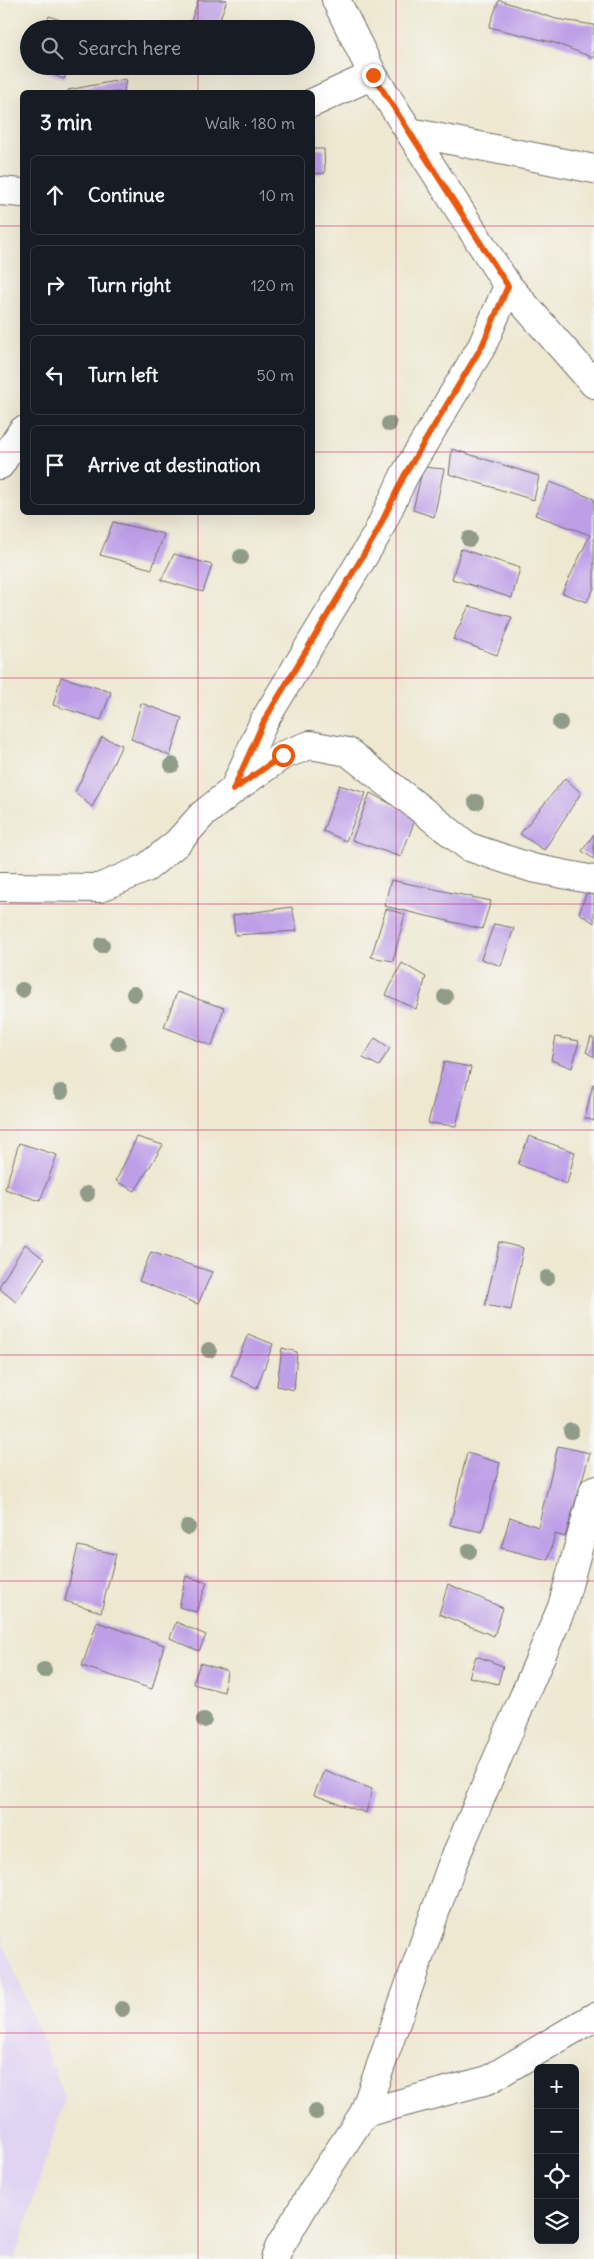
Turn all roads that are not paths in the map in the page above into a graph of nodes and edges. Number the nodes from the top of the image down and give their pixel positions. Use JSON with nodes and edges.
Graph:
{"nodes":[{"id":1,"x":336,"y":0,"type":"edge"},
{"id":2,"x":373,"y":75,"type":"junction"},
{"id":3,"x":315,"y":102,"type":"edge"},
{"id":4,"x":410,"y":132,"type":"junction"},
{"id":5,"x":594,"y":169,"type":"edge"},
{"id":6,"x":0,"y":191,"type":"edge"},
{"id":7,"x":20,"y":193,"type":"edge"},
{"id":8,"x":508,"y":286,"type":"junction"},
{"id":9,"x":594,"y":384,"type":"edge"},
{"id":10,"x":20,"y":434,"type":"edge"},
{"id":11,"x":0,"y":465,"type":"edge"},
{"id":12,"x":233,"y":790,"type":"junction"},
{"id":13,"x":594,"y":880,"type":"edge"},
{"id":14,"x":0,"y":886,"type":"edge"},
{"id":15,"x":594,"y":1490,"type":"edge"},
{"id":16,"x":594,"y":2018,"type":"edge"},
{"id":17,"x":364,"y":2113,"type":"junction"},
{"id":18,"x":275,"y":2259,"type":"edge"}],
"edges":[{"from":1,"to":2,"type":"street"},
{"from":2,"to":3,"type":"street"},
{"from":2,"to":4,"type":"street"},
{"from":4,"to":5,"type":"street"},
{"from":4,"to":8,"type":"street"},
{"from":6,"to":7,"type":"street"},
{"from":8,"to":9,"type":"street"},
{"from":8,"to":12,"type":"street"},
{"from":10,"to":11,"type":"street"},
{"from":12,"to":13,"type":"street"},
{"from":12,"to":14,"type":"street"},
{"from":15,"to":17,"type":"street"},
{"from":16,"to":17,"type":"street"},
{"from":17,"to":18,"type":"street"}]}
